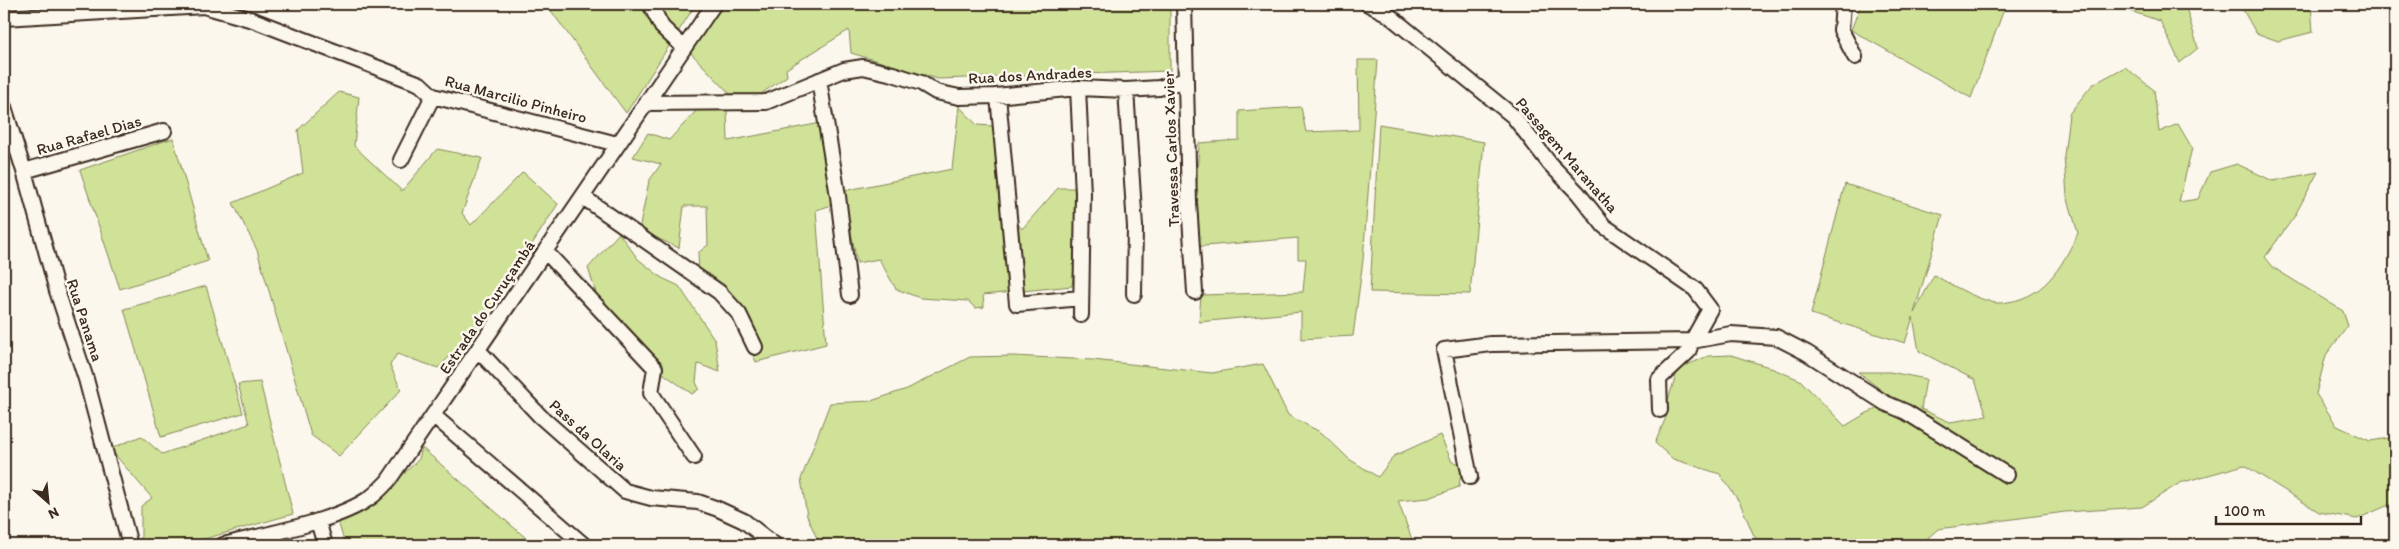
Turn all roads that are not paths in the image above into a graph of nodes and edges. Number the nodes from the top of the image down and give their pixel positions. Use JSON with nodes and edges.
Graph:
{"nodes":[{"id":1,"x":650,"y":4,"type":"edge"},
{"id":2,"x":714,"y":4,"type":"edge"},
{"id":3,"x":1184,"y":4,"type":"edge"},
{"id":4,"x":1368,"y":4,"type":"edge"},
{"id":5,"x":1843,"y":4,"type":"edge"},
{"id":6,"x":4,"y":18,"type":"edge"},
{"id":7,"x":683,"y":47,"type":"junction"},
{"id":8,"x":1856,"y":57,"type":"dead end"},
{"id":9,"x":820,"y":80,"type":"junction"},
{"id":10,"x":1186,"y":80,"type":"junction"},
{"id":11,"x":1078,"y":88,"type":"junction"},
{"id":12,"x":1126,"y":90,"type":"junction"},
{"id":13,"x":433,"y":96,"type":"junction"},
{"id":14,"x":998,"y":96,"type":"junction"},
{"id":15,"x":647,"y":103,"type":"junction"},
{"id":16,"x":4,"y":106,"type":"edge"},
{"id":17,"x":7,"y":128,"type":"edge"},
{"id":18,"x":164,"y":131,"type":"dead end"},
{"id":19,"x":618,"y":144,"type":"junction"},
{"id":20,"x":401,"y":160,"type":"dead end"},
{"id":21,"x":24,"y":171,"type":"junction"},
{"id":22,"x":583,"y":197,"type":"junction"},
{"id":23,"x":546,"y":252,"type":"junction"},
{"id":24,"x":1195,"y":292,"type":"dead end"},
{"id":25,"x":1134,"y":294,"type":"dead end"},
{"id":26,"x":850,"y":295,"type":"dead end"},
{"id":27,"x":1081,"y":298,"type":"junction"},
{"id":28,"x":1081,"y":315,"type":"dead end"},
{"id":29,"x":1692,"y":340,"type":"junction"},
{"id":30,"x":755,"y":347,"type":"dead end"},
{"id":31,"x":478,"y":350,"type":"junction"},
{"id":32,"x":1660,"y":410,"type":"dead end"},
{"id":33,"x":434,"y":416,"type":"junction"},
{"id":34,"x":694,"y":457,"type":"dead end"},
{"id":35,"x":2007,"y":475,"type":"dead end"},
{"id":36,"x":1470,"y":477,"type":"dead end"},
{"id":37,"x":318,"y":521,"type":"junction"},
{"id":38,"x":276,"y":539,"type":"edge"},
{"id":39,"x":130,"y":545,"type":"edge"},
{"id":40,"x":223,"y":545,"type":"edge"},
{"id":41,"x":325,"y":545,"type":"edge"},
{"id":42,"x":584,"y":545,"type":"edge"},
{"id":43,"x":775,"y":545,"type":"edge"}],
"edges":[{"from":1,"to":7,"type":"street"},
{"from":2,"to":7,"type":"street","name":"Estrada do Curuçambá"},
{"from":3,"to":10,"type":"street","name":"Travessa Carlos Xavier"},
{"from":4,"to":29,"type":"street","name":"Passagem Maranatha"},
{"from":5,"to":8,"type":"street"},
{"from":6,"to":13,"type":"street","name":"Rua Marcilio Pinheiro"},
{"from":7,"to":15,"type":"street","name":"Estrada do Curuçambá"},
{"from":9,"to":14,"type":"street","name":"Rua dos Andrades"},
{"from":9,"to":15,"type":"street","name":"Rua dos Andrades"},
{"from":9,"to":26,"type":"street"},
{"from":10,"to":12,"type":"street","name":"Rua dos Andrades"},
{"from":10,"to":24,"type":"street","name":"Travessa Carlos Xavier"},
{"from":11,"to":12,"type":"street","name":"Rua dos Andrades"},
{"from":11,"to":14,"type":"street","name":"Rua dos Andrades"},
{"from":11,"to":27,"type":"street"},
{"from":12,"to":25,"type":"street"},
{"from":13,"to":19,"type":"street","name":"Rua Marcilio Pinheiro"},
{"from":13,"to":20,"type":"street"},
{"from":14,"to":27,"type":"street"},
{"from":15,"to":19,"type":"street","name":"Estrada do Curuçambá"},
{"from":16,"to":17,"type":"street","name":"Rua Panama"},
{"from":17,"to":21,"type":"street","name":"Rua Panama"},
{"from":18,"to":21,"type":"street","name":"Rua Rafael Dias"},
{"from":19,"to":22,"type":"street","name":"Estrada do Curuçambá"},
{"from":21,"to":39,"type":"street","name":"Rua Panama"},
{"from":22,"to":23,"type":"street","name":"Estrada do Curuçambá"},
{"from":22,"to":30,"type":"street"},
{"from":23,"to":31,"type":"street","name":"Estrada do Curuçambá"},
{"from":23,"to":34,"type":"street"},
{"from":27,"to":28,"type":"street"},
{"from":29,"to":32,"type":"street"},
{"from":29,"to":35,"type":"street"},
{"from":29,"to":36,"type":"street"},
{"from":31,"to":33,"type":"street","name":"Estrada do Curuçambá"},
{"from":31,"to":43,"type":"street","name":"Pass da Olaria"},
{"from":33,"to":37,"type":"street","name":"Estrada do Curuçambá"},
{"from":33,"to":42,"type":"street"},
{"from":37,"to":38,"type":"street","name":"Estrada do Curuçambá"},
{"from":37,"to":41,"type":"street"},
{"from":38,"to":40,"type":"street","name":"Estrada do Curuçambá"}]}
